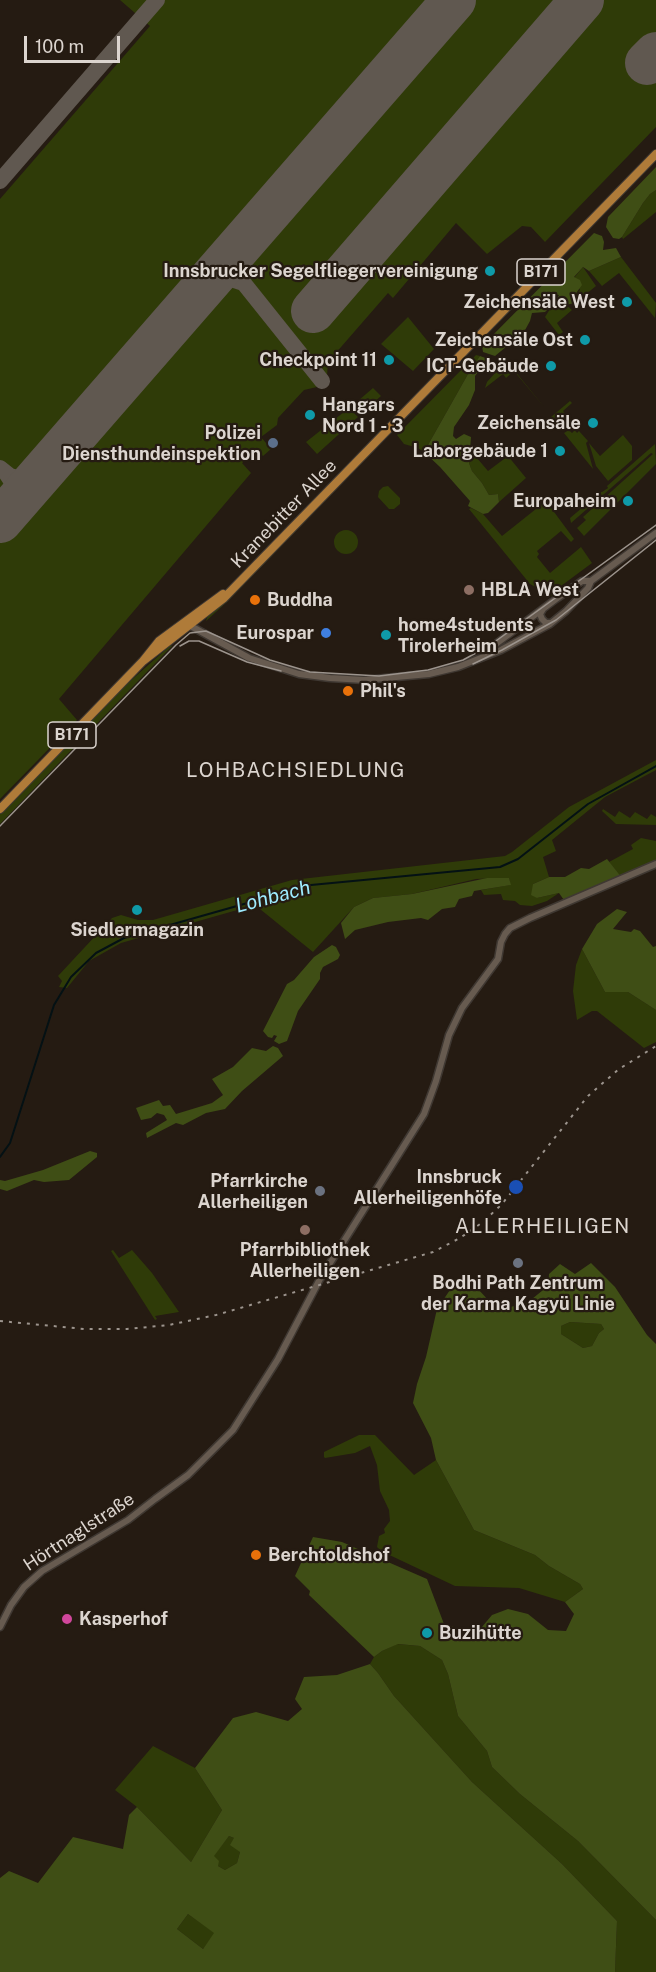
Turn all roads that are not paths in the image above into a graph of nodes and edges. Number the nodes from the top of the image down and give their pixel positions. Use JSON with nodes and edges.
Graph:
{"nodes":[{"id":1,"x":656,"y":154,"type":"edge"},
{"id":2,"x":656,"y":532,"type":"edge"},
{"id":3,"x":591,"y":581,"type":"junction"},
{"id":4,"x":544,"y":608,"type":"junction"},
{"id":5,"x":554,"y":620,"type":"junction"},
{"id":6,"x":187,"y":624,"type":"junction"},
{"id":7,"x":489,"y":653,"type":"junction"},
{"id":8,"x":0,"y":808,"type":"edge"},
{"id":9,"x":656,"y":864,"type":"edge"},
{"id":10,"x":0,"y":1627,"type":"edge"}],
"edges":[{"from":1,"to":6,"type":"main road","name":"Kranebitter Allee","number":"B171"},
{"from":2,"to":3,"type":"street"},
{"from":3,"to":4,"type":"street"},
{"from":3,"to":5,"type":"street"},
{"from":4,"to":5,"type":"street"},
{"from":4,"to":5,"type":"street"},
{"from":4,"to":7,"type":"street"},
{"from":5,"to":7,"type":"street"},
{"from":6,"to":7,"type":"street"},
{"from":6,"to":8,"type":"main road","name":"Kranebitter Allee","number":"B171"},
{"from":9,"to":10,"type":"street","name":"Hörtnaglstraße"}]}
